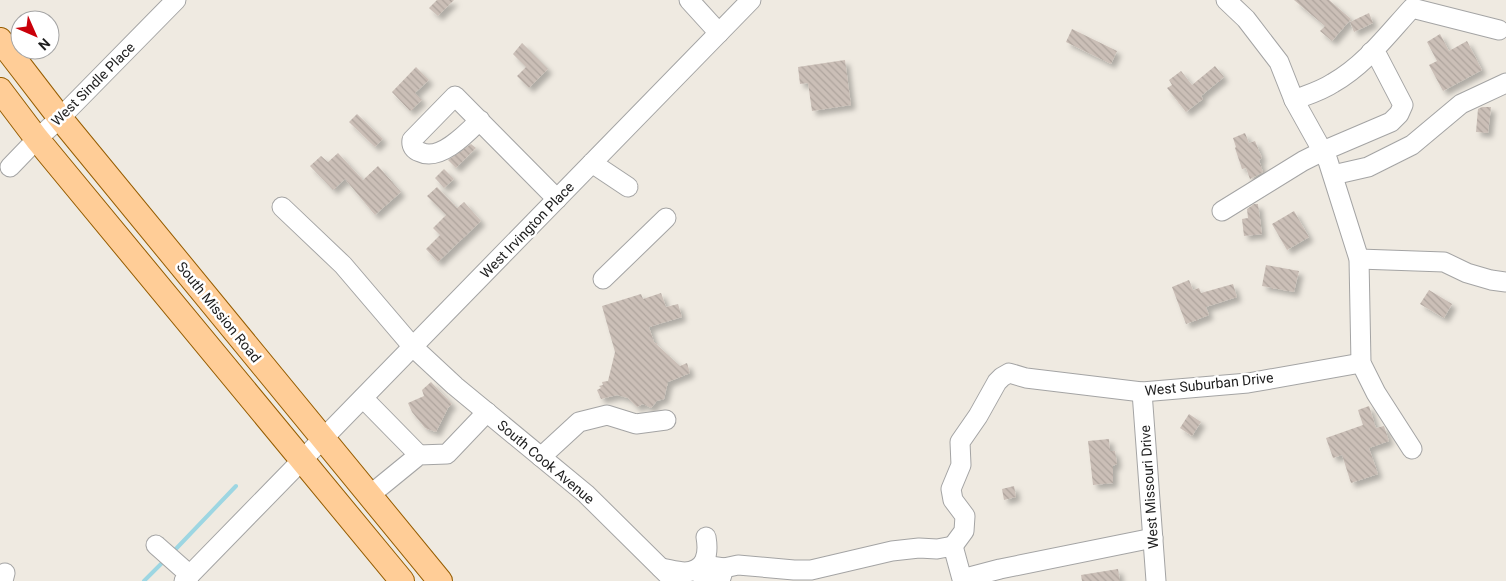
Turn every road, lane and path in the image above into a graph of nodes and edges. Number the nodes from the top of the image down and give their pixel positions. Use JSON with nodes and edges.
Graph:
{"nodes":[{"id":1,"x":176,"y":0,"type":"edge"},
{"id":2,"x":689,"y":0,"type":"edge"},
{"id":3,"x":751,"y":0,"type":"edge"},
{"id":4,"x":1226,"y":0,"type":"edge"},
{"id":5,"x":1499,"y":30,"type":"dead end"},
{"id":6,"x":719,"y":33,"type":"junction"},
{"id":7,"x":0,"y":40,"type":"edge"},
{"id":8,"x":1371,"y":52,"type":"junction"},
{"id":9,"x":1506,"y":83,"type":"edge"},
{"id":10,"x":0,"y":90,"type":"edge"},
{"id":11,"x":1294,"y":100,"type":"junction"},
{"id":12,"x":60,"y":118,"type":"junction"},
{"id":13,"x":480,"y":120,"type":"dead end"},
{"id":14,"x":37,"y":138,"type":"junction"},
{"id":15,"x":1323,"y":151,"type":"junction"},
{"id":16,"x":592,"y":163,"type":"junction"},
{"id":17,"x":10,"y":167,"type":"dead end"},
{"id":18,"x":1333,"y":175,"type":"junction"},
{"id":19,"x":628,"y":187,"type":"dead end"},
{"id":20,"x":557,"y":199,"type":"junction"},
{"id":21,"x":282,"y":207,"type":"dead end"},
{"id":22,"x":1222,"y":210,"type":"dead end"},
{"id":23,"x":666,"y":218,"type":"dead end"},
{"id":24,"x":1359,"y":259,"type":"junction"},
{"id":25,"x":603,"y":280,"type":"dead end"},
{"id":26,"x":1506,"y":282,"type":"edge"},
{"id":27,"x":413,"y":347,"type":"junction"},
{"id":28,"x":1361,"y":363,"type":"junction"},
{"id":29,"x":1142,"y":392,"type":"junction"},
{"id":30,"x":363,"y":398,"type":"junction"},
{"id":31,"x":486,"y":412,"type":"junction"},
{"id":32,"x":666,"y":420,"type":"dead end"},
{"id":33,"x":323,"y":439,"type":"junction"},
{"id":34,"x":1412,"y":449,"type":"dead end"},
{"id":35,"x":418,"y":455,"type":"junction"},
{"id":36,"x":541,"y":457,"type":"junction"},
{"id":37,"x":302,"y":460,"type":"junction"},
{"id":38,"x":370,"y":495,"type":"junction"},
{"id":39,"x":706,"y":537,"type":"dead end"},
{"id":40,"x":1153,"y":538,"type":"junction"},
{"id":41,"x":952,"y":546,"type":"junction"},
{"id":42,"x":164,"y":553,"type":"dead end"},
{"id":43,"x":703,"y":573,"type":"edge"},
{"id":44,"x":668,"y":574,"type":"edge"},
{"id":45,"x":722,"y":574,"type":"edge"},
{"id":46,"x":187,"y":578,"type":"edge"},
{"id":47,"x":402,"y":581,"type":"edge"},
{"id":48,"x":440,"y":581,"type":"edge"},
{"id":49,"x":1156,"y":581,"type":"edge"}],
"edges":[{"from":1,"to":12,"type":"street","name":"West Sindle Place"},
{"from":2,"to":6,"type":"street"},
{"from":3,"to":6,"type":"street","name":"West Irvington Place"},
{"from":4,"to":11,"type":"street"},
{"from":5,"to":8,"type":"street"},
{"from":6,"to":16,"type":"street","name":"West Irvington Place"},
{"from":7,"to":12,"type":"main road","name":"South Mission Road"},
{"from":8,"to":11,"type":"street"},
{"from":8,"to":15,"type":"street"},
{"from":9,"to":18,"type":"street"},
{"from":10,"to":14,"type":"main road"},
{"from":11,"to":15,"type":"street"},
{"from":12,"to":14,"type":"street","name":"West Sindle Place"},
{"from":12,"to":33,"type":"main road","name":"South Mission Road"},
{"from":13,"to":20,"type":"street"},
{"from":14,"to":17,"type":"street","name":"West Sindle Place"},
{"from":14,"to":37,"type":"main road"},
{"from":15,"to":18,"type":"street"},
{"from":15,"to":22,"type":"street"},
{"from":16,"to":19,"type":"street"},
{"from":16,"to":20,"type":"street","name":"West Irvington Place"},
{"from":18,"to":24,"type":"street"},
{"from":20,"to":27,"type":"street","name":"West Irvington Place"},
{"from":21,"to":27,"type":"street","name":"South Cook Avenue"},
{"from":23,"to":25,"type":"street"},
{"from":24,"to":26,"type":"street"},
{"from":24,"to":28,"type":"street"},
{"from":27,"to":30,"type":"street","name":"West Irvington Place"},
{"from":27,"to":31,"type":"street","name":"South Cook Avenue"},
{"from":28,"to":29,"type":"street","name":"West Suburban Drive"},
{"from":28,"to":34,"type":"street"},
{"from":29,"to":40,"type":"street","name":"West Missouri Drive"},
{"from":29,"to":41,"type":"street","name":"West Suburban Drive"},
{"from":30,"to":33,"type":"street","name":"West Irvington Place"},
{"from":30,"to":35,"type":"street"},
{"from":31,"to":35,"type":"street"},
{"from":31,"to":36,"type":"street","name":"South Cook Avenue"},
{"from":32,"to":36,"type":"street"},
{"from":33,"to":37,"type":"street","name":"West Irvington Place"},
{"from":33,"to":38,"type":"main road","name":"South Mission Road"},
{"from":35,"to":38,"type":"street"},
{"from":36,"to":44,"type":"street","name":"South Cook Avenue"},
{"from":37,"to":46,"type":"street","name":"West Irvington Place"},
{"from":37,"to":47,"type":"main road"},
{"from":38,"to":48,"type":"main road","name":"South Mission Road"},
{"from":39,"to":43,"type":"street"},
{"from":40,"to":41,"type":"street"},
{"from":40,"to":49,"type":"street","name":"West Missouri Drive"},
{"from":41,"to":45,"type":"street"},
{"from":42,"to":46,"type":"street"},
{"from":43,"to":44,"type":"street"},
{"from":43,"to":45,"type":"street"}]}
